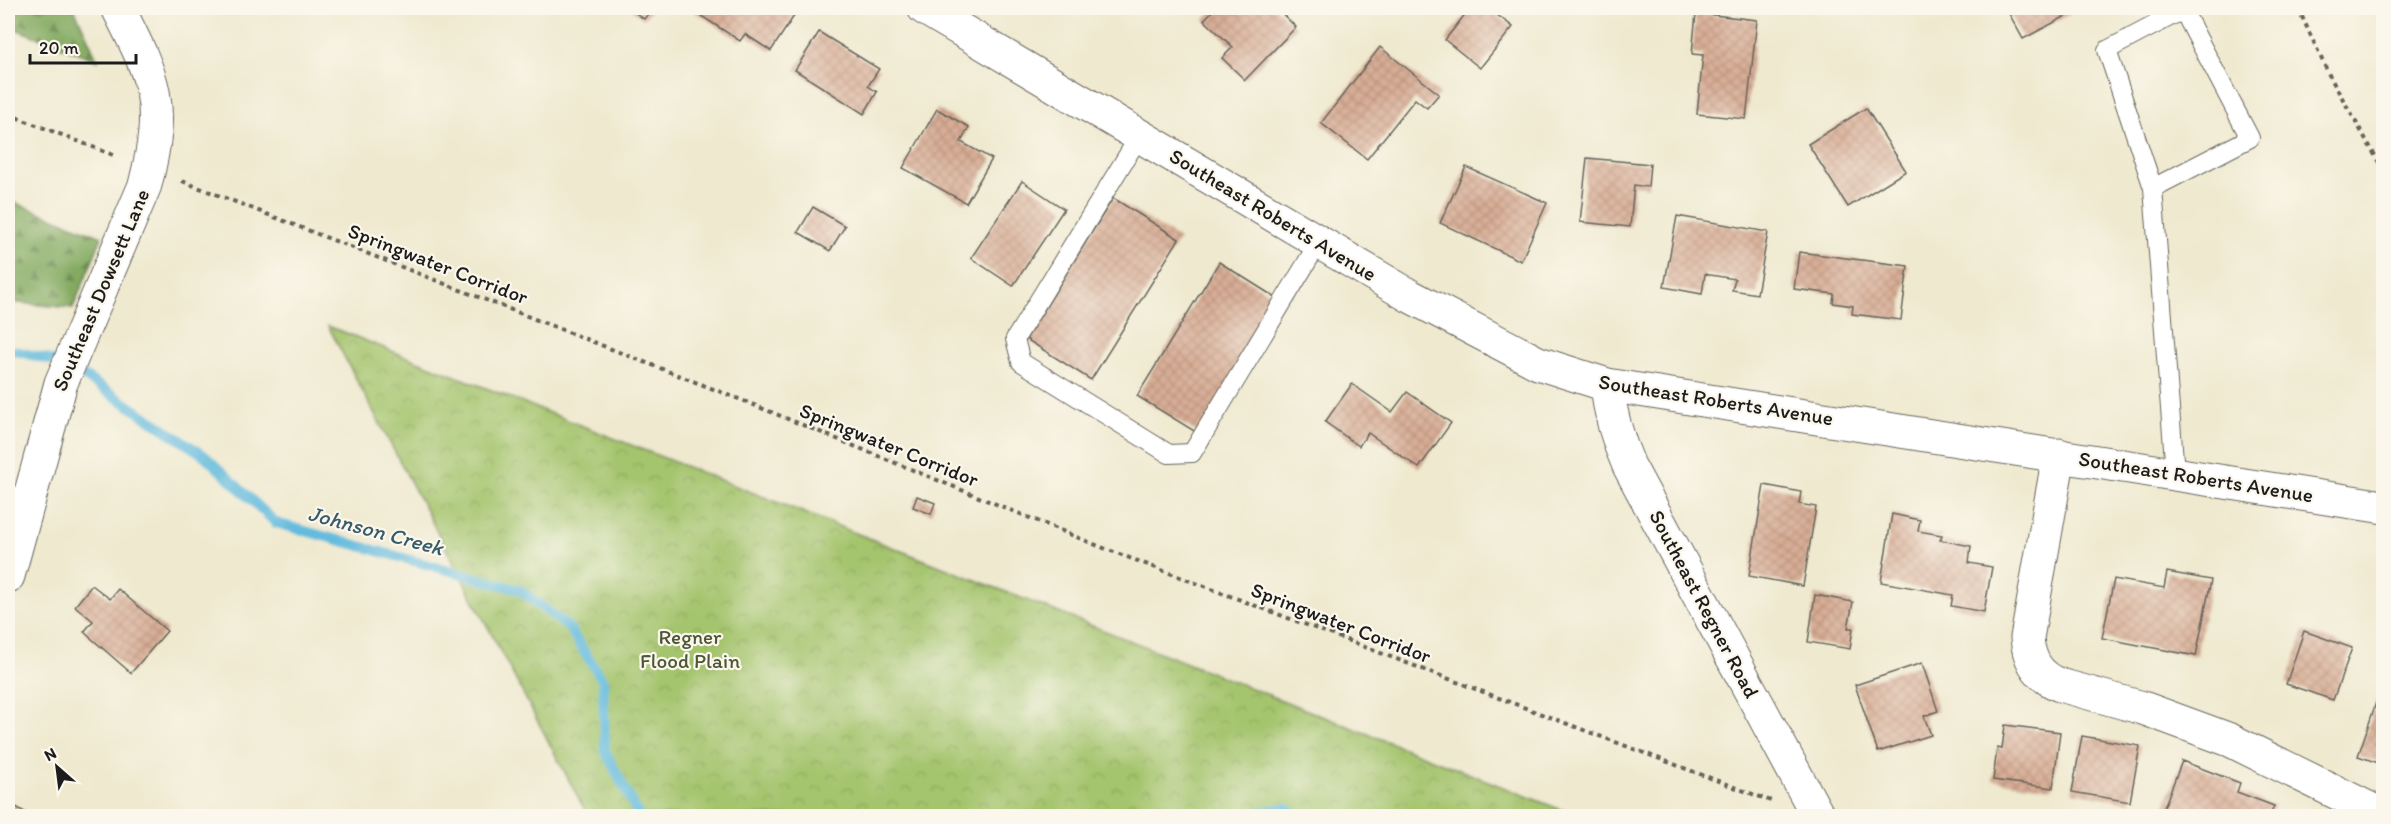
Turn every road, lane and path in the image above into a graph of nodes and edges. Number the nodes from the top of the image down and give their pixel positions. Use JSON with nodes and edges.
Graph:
{"nodes":[{"id":1,"x":118,"y":8,"type":"edge"},
{"id":2,"x":924,"y":8,"type":"edge"},
{"id":3,"x":2298,"y":8,"type":"edge"},
{"id":4,"x":8,"y":114,"type":"edge"},
{"id":5,"x":1140,"y":135,"type":"junction"},
{"id":6,"x":149,"y":169,"type":"junction"},
{"id":7,"x":2384,"y":171,"type":"edge"},
{"id":8,"x":2152,"y":188,"type":"junction"},
{"id":9,"x":1319,"y":242,"type":"junction"},
{"id":10,"x":1607,"y":385,"type":"junction"},
{"id":11,"x":2059,"y":455,"type":"junction"},
{"id":12,"x":2175,"y":473,"type":"junction"},
{"id":13,"x":2384,"y":507,"type":"edge"},
{"id":14,"x":8,"y":576,"type":"edge"},
{"id":15,"x":1762,"y":798,"type":"dead end"},
{"id":16,"x":1818,"y":816,"type":"edge"},
{"id":17,"x":2384,"y":816,"type":"edge"}],
"edges":[{"from":1,"to":6,"type":"street","name":"Southeast Dowsett Lane"},
{"from":2,"to":5,"type":"street","name":"Southeast Roberts Avenue"},
{"from":3,"to":7,"type":"path"},
{"from":4,"to":6,"type":"path","name":"Springwater Corridor"},
{"from":5,"to":9,"type":"street","name":"Southeast Roberts Avenue"},
{"from":5,"to":9,"type":"lane"},
{"from":6,"to":14,"type":"street","name":"Southeast Dowsett Lane"},
{"from":6,"to":15,"type":"path","name":"Springwater Corridor"},
{"from":8,"to":8,"type":"lane"},
{"from":8,"to":12,"type":"lane"},
{"from":9,"to":10,"type":"street","name":"Southeast Roberts Avenue"},
{"from":10,"to":11,"type":"street","name":"Southeast Roberts Avenue"},
{"from":10,"to":16,"type":"street","name":"Southeast Regner Road"},
{"from":11,"to":12,"type":"street","name":"Southeast Roberts Avenue"},
{"from":11,"to":17,"type":"street"},
{"from":12,"to":13,"type":"street","name":"Southeast Roberts Avenue"}]}
